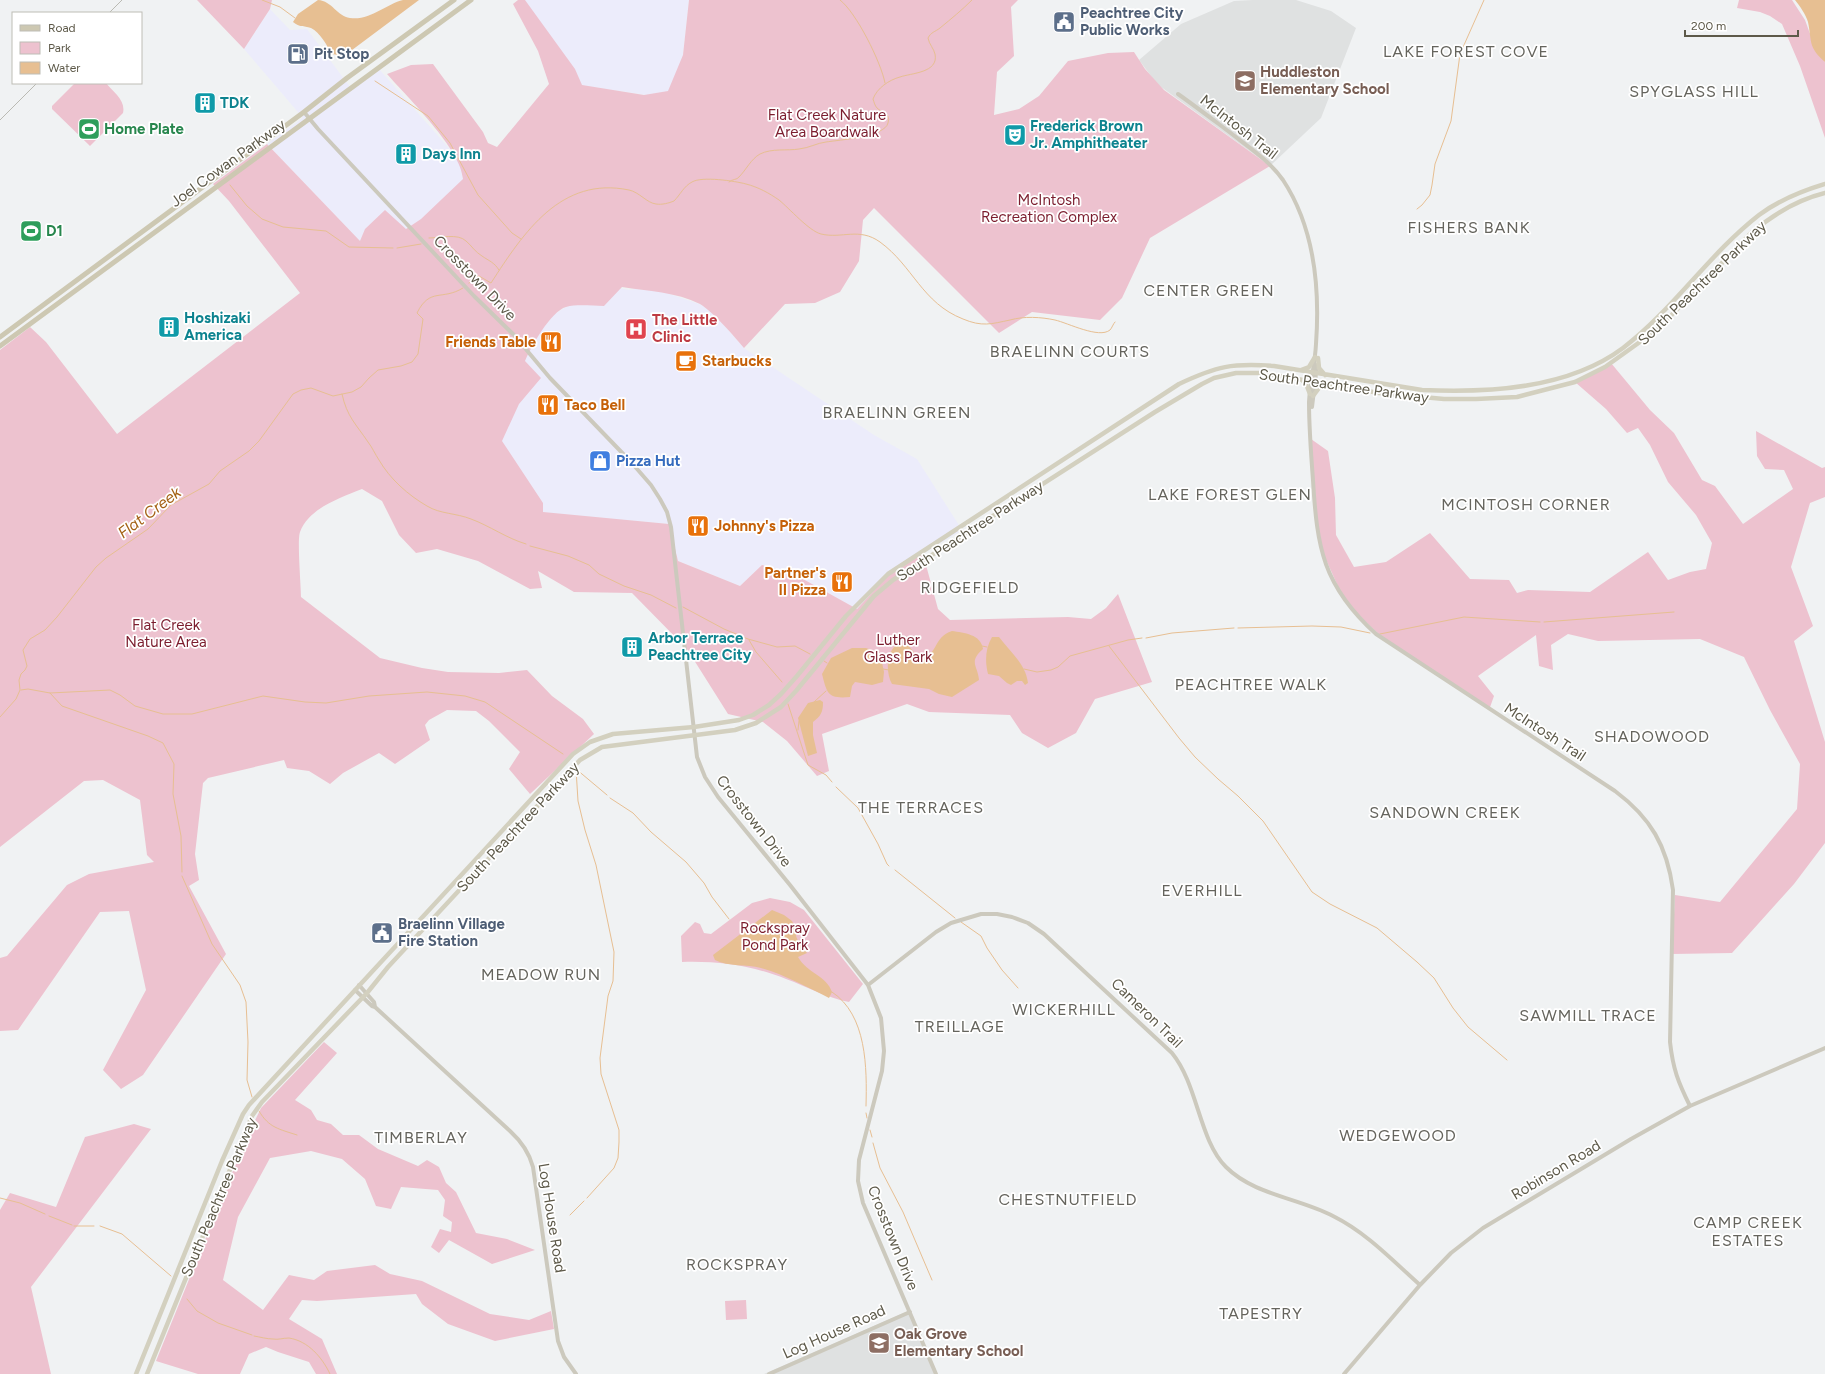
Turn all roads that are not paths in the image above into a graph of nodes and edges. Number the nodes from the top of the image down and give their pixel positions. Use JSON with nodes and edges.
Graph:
{"nodes":[{"id":1,"x":454,"y":0,"type":"edge"},
{"id":2,"x":471,"y":0,"type":"edge"},
{"id":3,"x":1178,"y":94,"type":"dead end"},
{"id":4,"x":304,"y":112,"type":"junction"},
{"id":5,"x":309,"y":119,"type":"junction"},
{"id":6,"x":1825,"y":184,"type":"edge"},
{"id":7,"x":1825,"y":193,"type":"edge"},
{"id":8,"x":0,"y":337,"type":"edge"},
{"id":9,"x":0,"y":346,"type":"edge"},
{"id":10,"x":1316,"y":358,"type":"junction"},
{"id":11,"x":1299,"y":370,"type":"junction"},
{"id":12,"x":1315,"y":374,"type":"junction"},
{"id":13,"x":1327,"y":376,"type":"junction"},
{"id":14,"x":1302,"y":380,"type":"junction"},
{"id":15,"x":1314,"y":382,"type":"junction"},
{"id":16,"x":1328,"y":384,"type":"junction"},
{"id":17,"x":1312,"y":395,"type":"junction"},
{"id":18,"x":694,"y":727,"type":"junction"},
{"id":19,"x":695,"y":734,"type":"junction"},
{"id":20,"x":359,"y":985,"type":"junction"},
{"id":21,"x":868,"y":985,"type":"junction"},
{"id":22,"x":354,"y":990,"type":"junction"},
{"id":23,"x":367,"y":993,"type":"junction"},
{"id":24,"x":362,"y":998,"type":"junction"},
{"id":25,"x":376,"y":1007,"type":"junction"},
{"id":26,"x":1825,"y":1048,"type":"edge"},
{"id":27,"x":1690,"y":1106,"type":"junction"},
{"id":28,"x":1420,"y":1285,"type":"junction"},
{"id":29,"x":910,"y":1312,"type":"junction"},
{"id":30,"x":136,"y":1374,"type":"edge"},
{"id":31,"x":147,"y":1374,"type":"edge"},
{"id":32,"x":576,"y":1374,"type":"edge"},
{"id":33,"x":769,"y":1374,"type":"edge"},
{"id":34,"x":936,"y":1374,"type":"edge"},
{"id":35,"x":1344,"y":1374,"type":"edge"}],
"edges":[{"from":1,"to":4,"type":"main road","name":"Joel Cowan Parkway"},
{"from":2,"to":5,"type":"main road","name":"Joel Cowan Parkway"},
{"from":3,"to":10,"type":"street","name":"McIntosh Trail"},
{"from":4,"to":5,"type":"street","name":"Crosstown Drive"},
{"from":4,"to":8,"type":"main road","name":"Joel Cowan Parkway"},
{"from":5,"to":9,"type":"main road","name":"Joel Cowan Parkway"},
{"from":5,"to":18,"type":"street","name":"Crosstown Drive"},
{"from":6,"to":13,"type":"main road","name":"South Peachtree Parkway"},
{"from":7,"to":16,"type":"main road","name":"South Peachtree Parkway"},
{"from":10,"to":11,"type":"main road"},
{"from":10,"to":12,"type":"street","name":"McIntosh Trail"},
{"from":10,"to":13,"type":"main road"},
{"from":11,"to":12,"type":"main road","name":"South Peachtree Parkway"},
{"from":11,"to":18,"type":"main road","name":"South Peachtree Parkway"},
{"from":12,"to":13,"type":"main road","name":"South Peachtree Parkway"},
{"from":12,"to":15,"type":"street","name":"McIntosh Trail"},
{"from":14,"to":15,"type":"main road","name":"South Peachtree Parkway"},
{"from":14,"to":17,"type":"main road"},
{"from":14,"to":19,"type":"main road","name":"South Peachtree Parkway"},
{"from":15,"to":16,"type":"main road","name":"South Peachtree Parkway"},
{"from":15,"to":17,"type":"street","name":"McIntosh Trail"},
{"from":16,"to":17,"type":"main road"},
{"from":17,"to":27,"type":"street","name":"McIntosh Trail"},
{"from":18,"to":19,"type":"street","name":"Crosstown Drive"},
{"from":18,"to":20,"type":"main road","name":"South Peachtree Parkway"},
{"from":19,"to":21,"type":"street","name":"Crosstown Drive"},
{"from":19,"to":23,"type":"main road","name":"South Peachtree Parkway"},
{"from":20,"to":22,"type":"main road","name":"South Peachtree Parkway"},
{"from":20,"to":23,"type":"street","name":"Log House Road"},
{"from":21,"to":28,"type":"street","name":"Cameron Trail"},
{"from":21,"to":29,"type":"street","name":"Crosstown Drive"},
{"from":22,"to":24,"type":"street","name":"Log House Road"},
{"from":22,"to":30,"type":"main road","name":"South Peachtree Parkway"},
{"from":23,"to":24,"type":"main road","name":"South Peachtree Parkway"},
{"from":23,"to":25,"type":"street","name":"Log House Road"},
{"from":24,"to":25,"type":"street","name":"Log House Road"},
{"from":24,"to":31,"type":"main road","name":"South Peachtree Parkway"},
{"from":25,"to":32,"type":"street","name":"Log House Road"},
{"from":26,"to":27,"type":"street","name":"Robinson Road"},
{"from":27,"to":28,"type":"street","name":"Robinson Road"},
{"from":28,"to":35,"type":"street","name":"Robinson Road"},
{"from":29,"to":33,"type":"street","name":"Log House Road"},
{"from":29,"to":34,"type":"street","name":"Crosstown Drive"}]}
